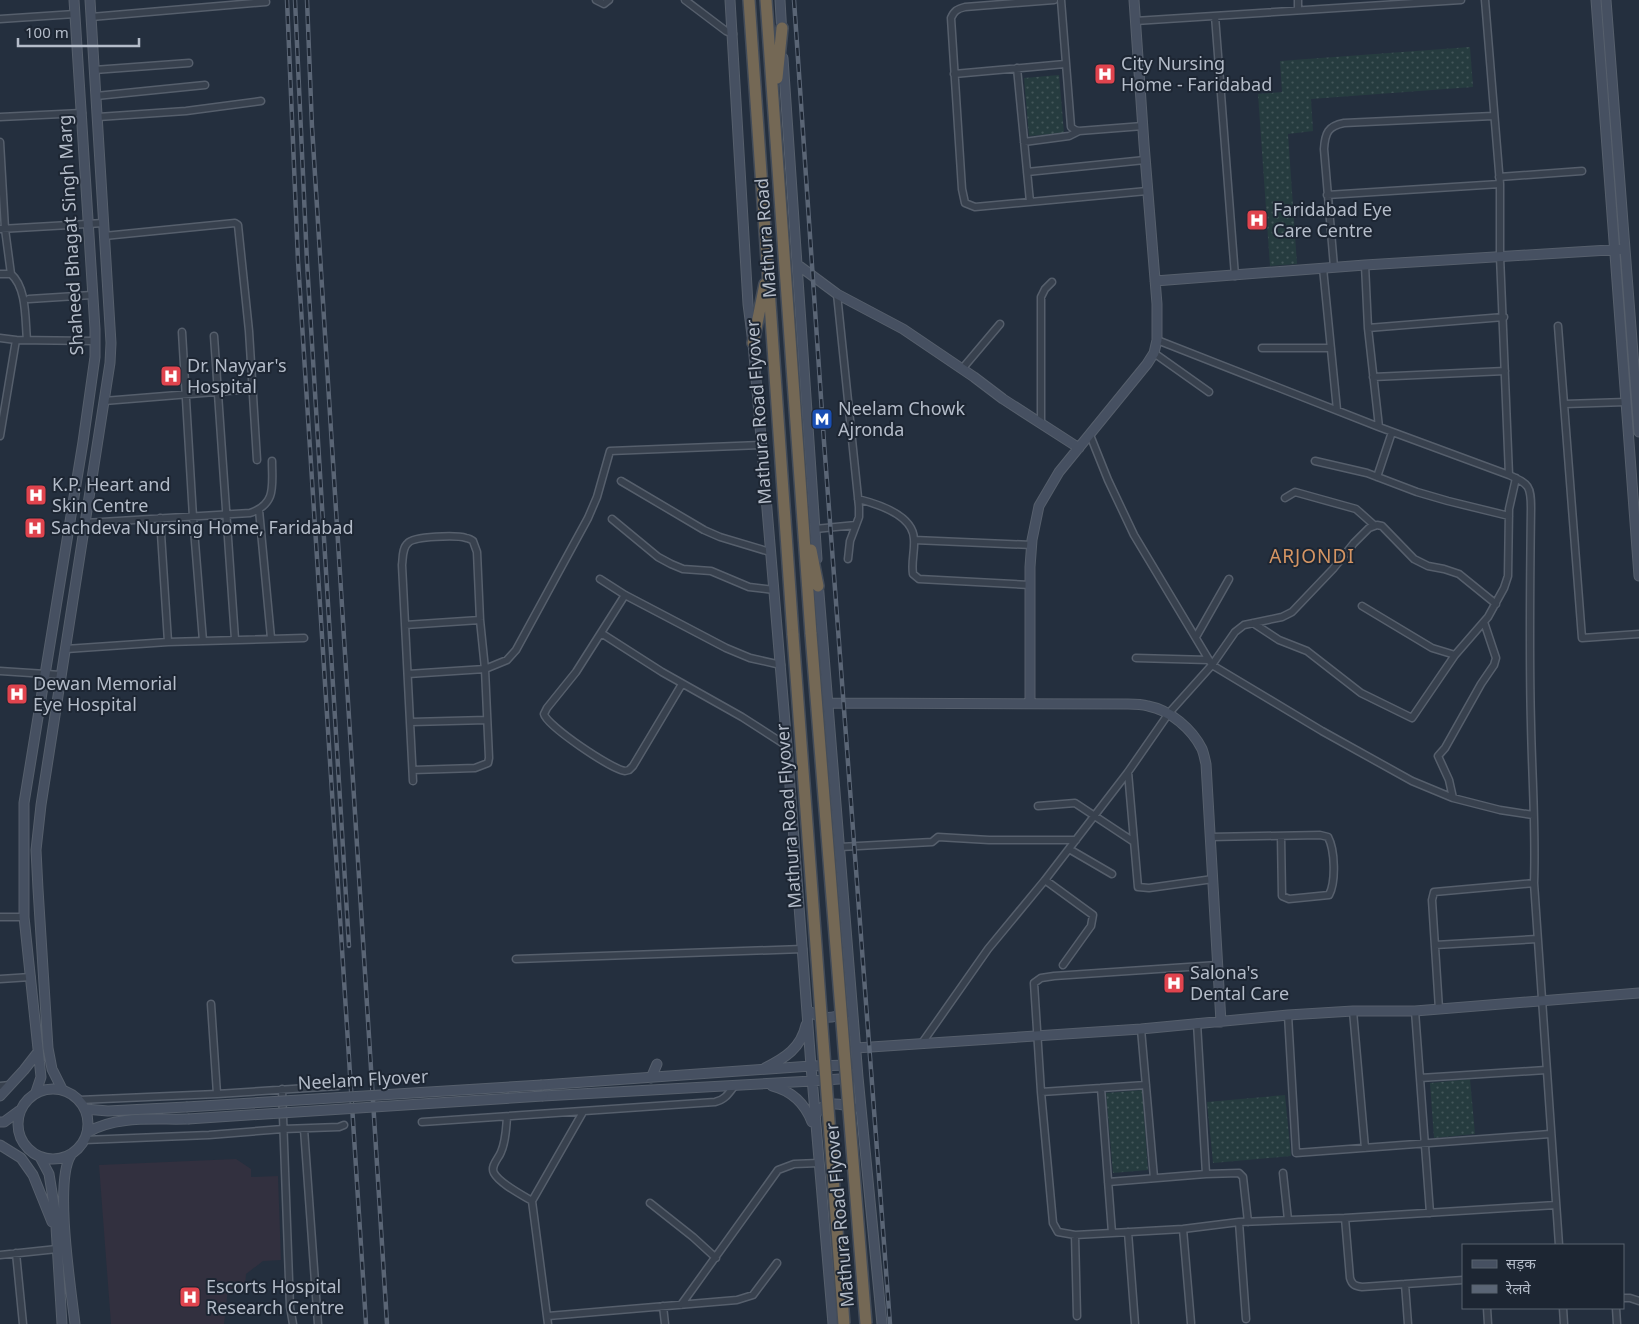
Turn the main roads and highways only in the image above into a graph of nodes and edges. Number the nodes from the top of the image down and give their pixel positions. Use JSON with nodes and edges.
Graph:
{"nodes":[{"id":1,"x":749,"y":0,"type":"edge"},
{"id":2,"x":766,"y":0,"type":"edge"},
{"id":3,"x":782,"y":28,"type":"road end"},
{"id":4,"x":774,"y":114,"type":"junction"},
{"id":5,"x":768,"y":273,"type":"junction"},
{"id":6,"x":770,"y":304,"type":"joint"},
{"id":7,"x":753,"y":343,"type":"road end"},
{"id":8,"x":802,"y":504,"type":"junction"},
{"id":9,"x":818,"y":586,"type":"road end"},
{"id":10,"x":844,"y":1324,"type":"edge"},
{"id":11,"x":866,"y":1324,"type":"edge"}],
"edges":[{"from":1,"to":5,"type":"highway","name":"Mathura Road"},
{"from":2,"to":4,"type":"highway","name":"Mathura Road"},
{"from":3,"to":4,"type":"highway"},
{"from":4,"to":8,"type":"highway","name":"Mathura Road"},
{"from":5,"to":6,"type":"highway","name":"Mathura Road"},
{"from":5,"to":7,"type":"highway"},
{"from":6,"to":10,"type":"highway","name":"Mathura Road Flyover","bridge":true},
{"from":8,"to":9,"type":"highway"},
{"from":8,"to":11,"type":"highway","name":"Mathura Road Flyover","bridge":true}]}
